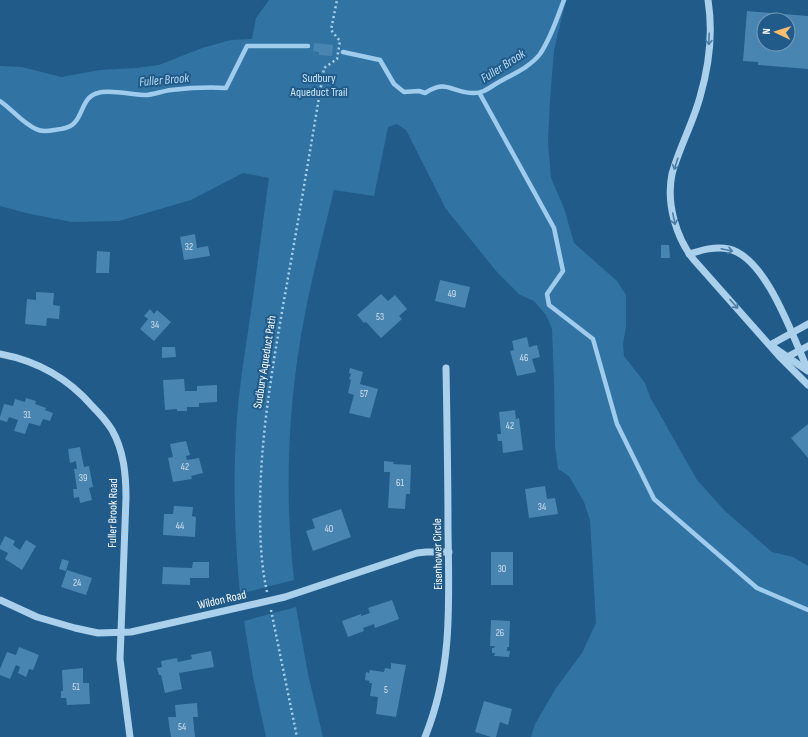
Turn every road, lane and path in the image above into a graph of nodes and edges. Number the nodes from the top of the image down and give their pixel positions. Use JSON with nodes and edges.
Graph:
{"nodes":[{"id":1,"x":337,"y":0,"type":"edge"},
{"id":2,"x":708,"y":0,"type":"edge"},
{"id":3,"x":689,"y":254,"type":"junction"},
{"id":4,"x":808,"y":324,"type":"edge"},
{"id":5,"x":791,"y":333,"type":"junction"},
{"id":6,"x":770,"y":345,"type":"junction"},
{"id":7,"x":808,"y":346,"type":"edge"},
{"id":8,"x":799,"y":351,"type":"junction"},
{"id":9,"x":0,"y":354,"type":"edge"},
{"id":10,"x":787,"y":357,"type":"junction"},
{"id":11,"x":446,"y":368,"type":"dead end"},
{"id":12,"x":808,"y":371,"type":"edge"},
{"id":13,"x":808,"y":384,"type":"edge"},
{"id":14,"x":449,"y":552,"type":"junction"},
{"id":15,"x":0,"y":600,"type":"edge"},
{"id":16,"x":269,"y":601,"type":"junction"},
{"id":17,"x":120,"y":632,"type":"junction"},
{"id":18,"x":130,"y":737,"type":"edge"},
{"id":19,"x":297,"y":737,"type":"edge"},
{"id":20,"x":426,"y":737,"type":"edge"}],
"edges":[{"from":1,"to":16,"type":"path","name":"Sudbury Aqueduct Path"},
{"from":2,"to":3,"type":"street","one_way":true},
{"from":3,"to":5,"type":"street","one_way":true},
{"from":3,"to":6,"type":"street","one_way":true},
{"from":4,"to":5,"type":"street"},
{"from":5,"to":6,"type":"street"},
{"from":5,"to":8,"type":"street"},
{"from":6,"to":10,"type":"street"},
{"from":6,"to":13,"type":"street"},
{"from":7,"to":8,"type":"street"},
{"from":8,"to":10,"type":"street"},
{"from":8,"to":12,"type":"street"},
{"from":9,"to":17,"type":"street","name":"Fuller Brook Road"},
{"from":10,"to":12,"type":"street"},
{"from":11,"to":14,"type":"street","name":"Eisenhower Circle"},
{"from":14,"to":16,"type":"street","name":"Wildon Road"},
{"from":14,"to":20,"type":"street","name":"Eisenhower Circle"},
{"from":15,"to":17,"type":"street","name":"Wildon Road"},
{"from":16,"to":17,"type":"street","name":"Wildon Road"},
{"from":16,"to":19,"type":"path","name":"Sudbury Aqueduct Path"},
{"from":17,"to":18,"type":"street","name":"Fuller Brook Road"}]}
